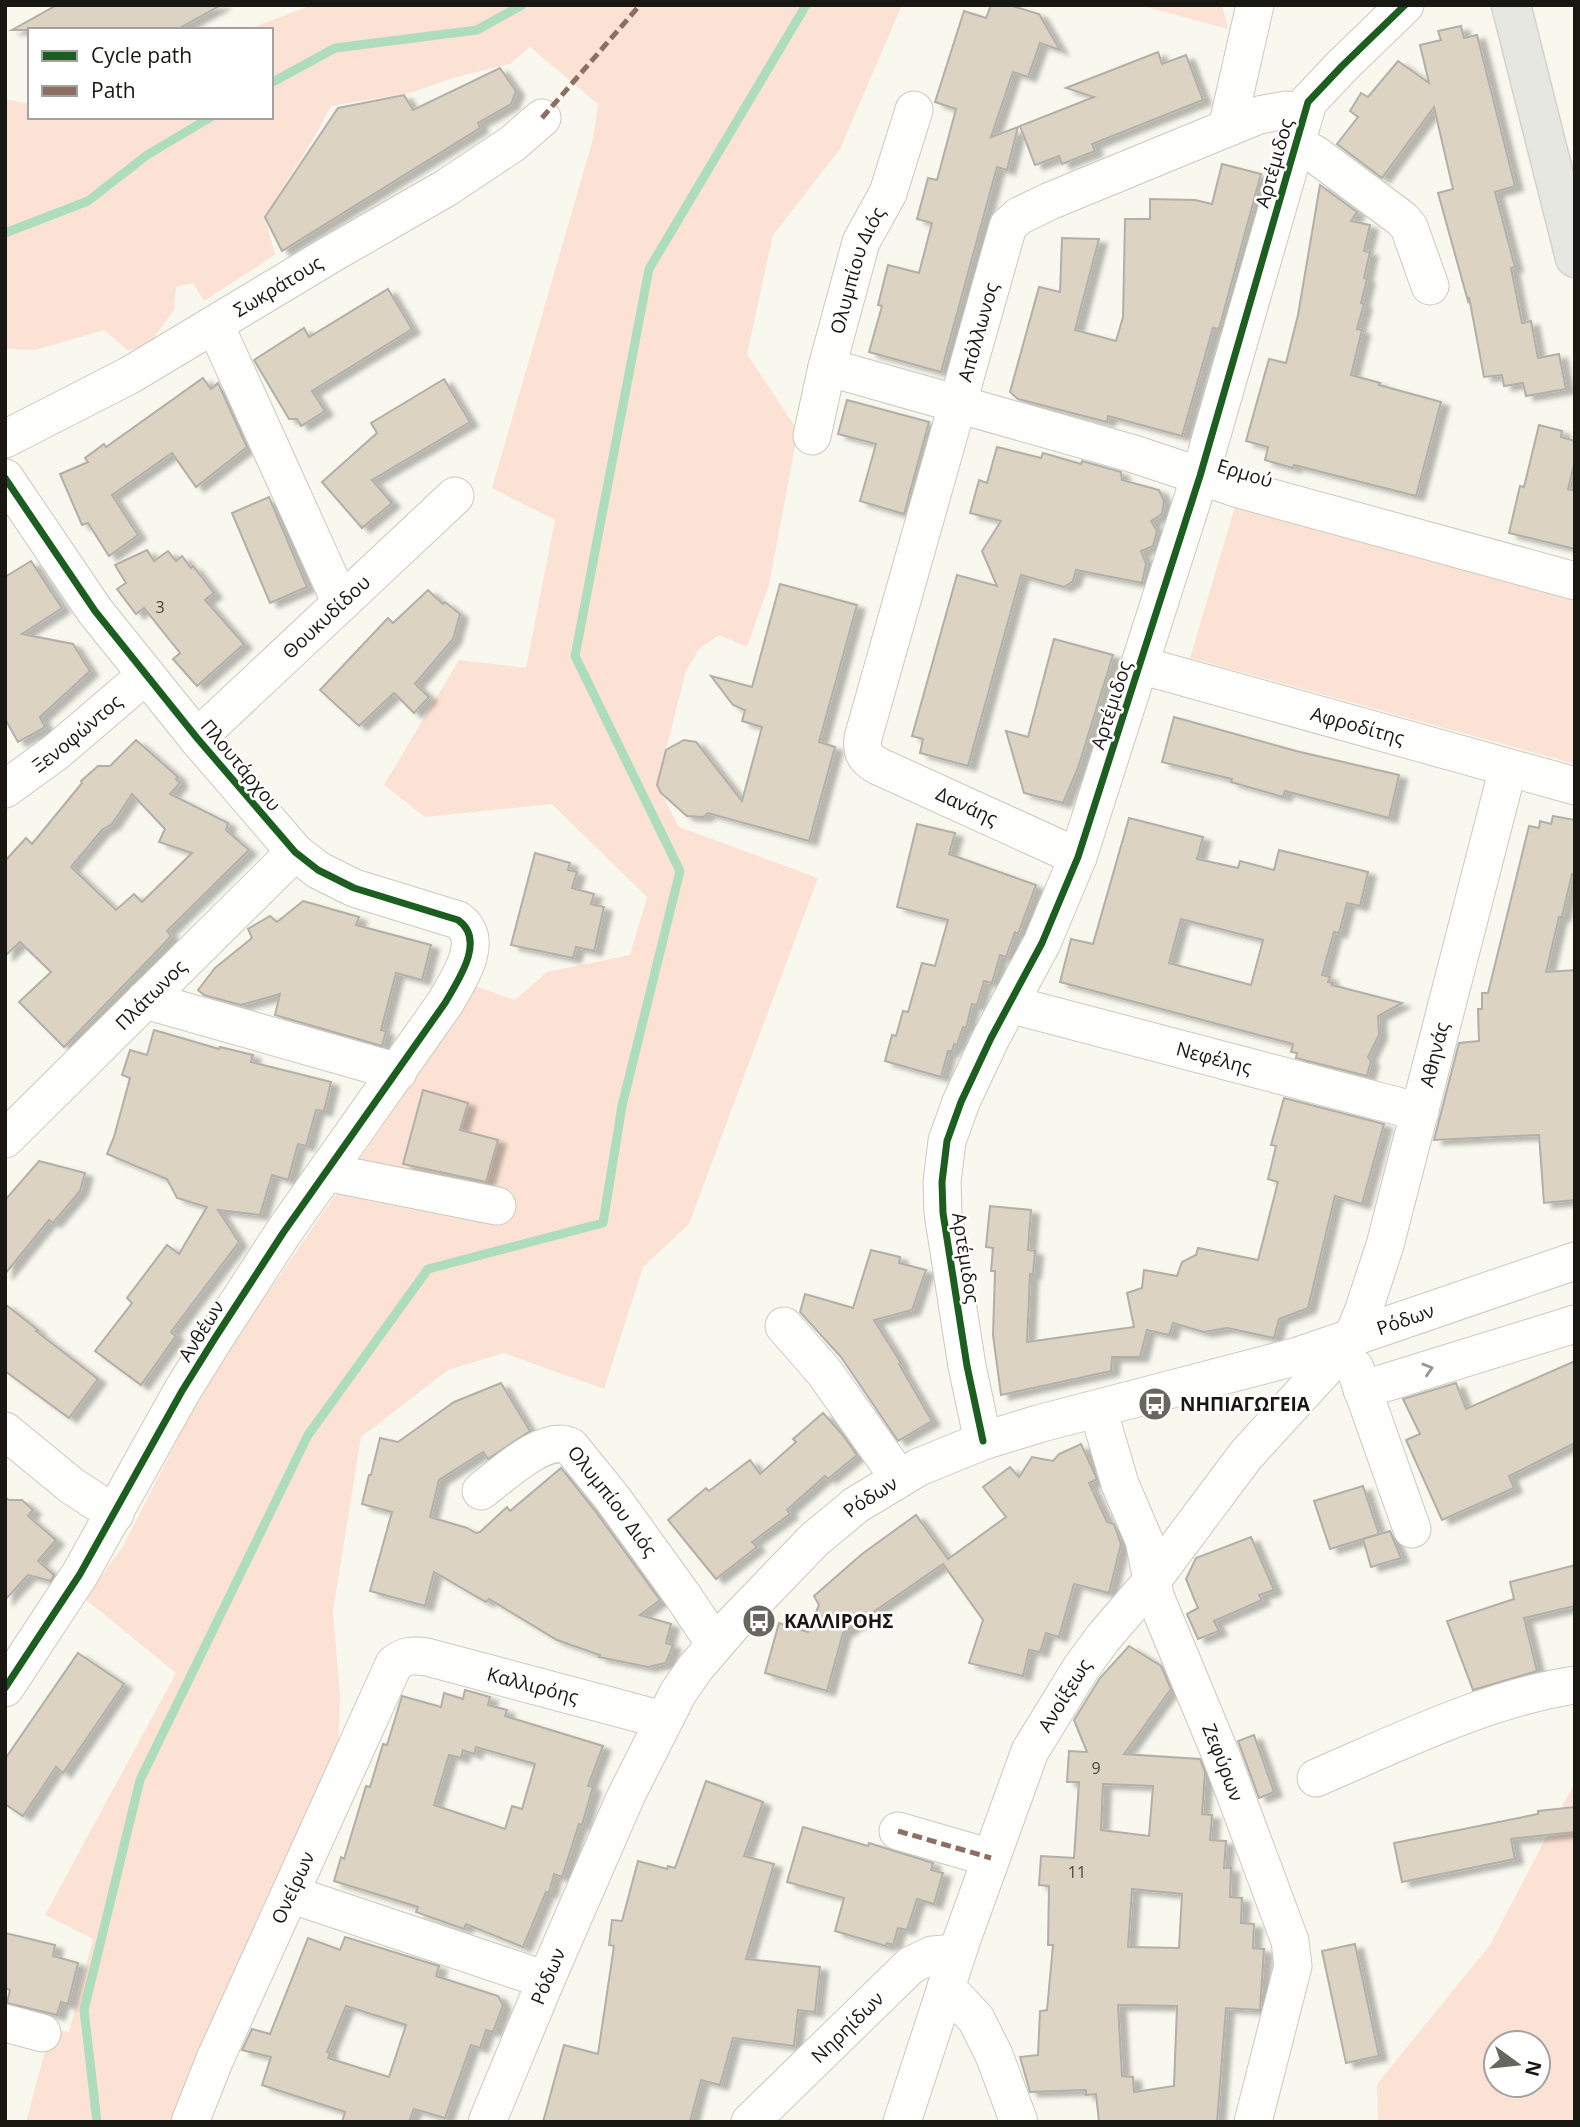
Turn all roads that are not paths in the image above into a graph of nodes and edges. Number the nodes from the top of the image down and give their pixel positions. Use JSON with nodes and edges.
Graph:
{"nodes":[{"id":1,"x":1255,"y":5,"type":"edge"},
{"id":2,"x":1405,"y":5,"type":"edge"},
{"id":3,"x":1511,"y":5,"type":"edge"},
{"id":4,"x":914,"y":110,"type":"dead end"},
{"id":5,"x":542,"y":118,"type":"dead end"},
{"id":6,"x":1227,"y":128,"type":"junction"},
{"id":7,"x":1300,"y":128,"type":"junction"},
{"id":8,"x":1575,"y":258,"type":"edge"},
{"id":9,"x":1430,"y":286,"type":"dead end"},
{"id":10,"x":215,"y":325,"type":"junction"},
{"id":11,"x":827,"y":367,"type":"junction"},
{"id":12,"x":958,"y":404,"type":"junction"},
{"id":13,"x":812,"y":436,"type":"dead end"},
{"id":14,"x":5,"y":439,"type":"edge"},
{"id":15,"x":1200,"y":476,"type":"junction"},
{"id":16,"x":5,"y":478,"type":"edge"},
{"id":17,"x":455,"y":496,"type":"dead end"},
{"id":18,"x":1575,"y":581,"type":"edge"},
{"id":19,"x":341,"y":603,"type":"junction"},
{"id":20,"x":1140,"y":665,"type":"junction"},
{"id":21,"x":146,"y":675,"type":"junction"},
{"id":22,"x":197,"y":738,"type":"junction"},
{"id":23,"x":862,"y":748,"type":"joint"},
{"id":24,"x":1508,"y":768,"type":"junction"},
{"id":25,"x":1575,"y":786,"type":"edge"},
{"id":26,"x":5,"y":789,"type":"edge"},
{"id":27,"x":295,"y":852,"type":"junction"},
{"id":28,"x":1078,"y":857,"type":"junction"},
{"id":29,"x":145,"y":1000,"type":"junction"},
{"id":30,"x":445,"y":1003,"type":"joint"},
{"id":31,"x":1009,"y":1004,"type":"junction"},
{"id":32,"x":398,"y":1072,"type":"junction"},
{"id":33,"x":1420,"y":1112,"type":"junction"},
{"id":34,"x":5,"y":1139,"type":"edge"},
{"id":35,"x":326,"y":1171,"type":"junction"},
{"id":36,"x":498,"y":1206,"type":"dead end"},
{"id":37,"x":1575,"y":1261,"type":"edge"},
{"id":38,"x":1575,"y":1324,"type":"edge"},
{"id":39,"x":784,"y":1326,"type":"dead end"},
{"id":40,"x":1352,"y":1339,"type":"junction"},
{"id":41,"x":1362,"y":1390,"type":"junction"},
{"id":42,"x":1098,"y":1409,"type":"junction"},
{"id":43,"x":5,"y":1431,"type":"edge"},
{"id":44,"x":983,"y":1441,"type":"junction"},
{"id":45,"x":899,"y":1478,"type":"junction"},
{"id":46,"x":481,"y":1491,"type":"dead end"},
{"id":47,"x":115,"y":1514,"type":"junction"},
{"id":48,"x":1412,"y":1529,"type":"dead end"},
{"id":49,"x":1152,"y":1582,"type":"junction"},
{"id":50,"x":715,"y":1644,"type":"junction"},
{"id":51,"x":400,"y":1659,"type":"joint"},
{"id":52,"x":1575,"y":1685,"type":"edge"},
{"id":53,"x":5,"y":1688,"type":"edge"},
{"id":54,"x":663,"y":1720,"type":"junction"},
{"id":55,"x":1316,"y":1778,"type":"dead end"},
{"id":56,"x":898,"y":1831,"type":"dead end"},
{"id":57,"x":991,"y":1858,"type":"junction"},
{"id":58,"x":290,"y":1894,"type":"junction"},
{"id":59,"x":951,"y":1970,"type":"junction"},
{"id":60,"x":546,"y":1980,"type":"junction"},
{"id":61,"x":5,"y":2023,"type":"edge"},
{"id":62,"x":42,"y":2033,"type":"dead end"},
{"id":63,"x":190,"y":2122,"type":"edge"},
{"id":64,"x":488,"y":2122,"type":"edge"},
{"id":65,"x":750,"y":2122,"type":"edge"},
{"id":66,"x":902,"y":2122,"type":"edge"},
{"id":67,"x":1019,"y":2122,"type":"edge"},
{"id":68,"x":1253,"y":2122,"type":"edge"}],
"edges":[{"from":1,"to":6,"type":"street"},
{"from":2,"to":7,"type":"street","name":"Αρτέμιδος"},
{"from":3,"to":8,"type":"main road"},
{"from":4,"to":11,"type":"street","name":"Ολυμπίου Διός"},
{"from":5,"to":10,"type":"street","name":"Σωκράτους"},
{"from":6,"to":7,"type":"street","name":"Απόλλωνος"},
{"from":6,"to":12,"type":"street","name":"Απόλλωνος"},
{"from":7,"to":9,"type":"street"},
{"from":7,"to":15,"type":"street","name":"Αρτέμιδος"},
{"from":10,"to":14,"type":"street","name":"Σωκράτους"},
{"from":10,"to":19,"type":"street"},
{"from":11,"to":12,"type":"street","name":"Ερμού"},
{"from":11,"to":13,"type":"street","name":"Ολυμπίου Διός"},
{"from":12,"to":15,"type":"street","name":"Ερμού"},
{"from":12,"to":23,"type":"street","name":"Απόλλωνος"},
{"from":15,"to":18,"type":"street","name":"Ερμού"},
{"from":15,"to":20,"type":"street","name":"Αρτέμιδος"},
{"from":16,"to":21,"type":"street","name":"Πλουτάρχου"},
{"from":17,"to":19,"type":"street","name":"Θουκυδίδου"},
{"from":19,"to":22,"type":"street","name":"Θουκυδίδου"},
{"from":20,"to":24,"type":"street","name":"Αφροδίτης"},
{"from":20,"to":28,"type":"street","name":"Αρτέμιδος"},
{"from":21,"to":22,"type":"street","name":"Πλουτάρχου"},
{"from":21,"to":26,"type":"street","name":"Ξενοφώντος"},
{"from":22,"to":27,"type":"street","name":"Πλουτάρχου"},
{"from":23,"to":28,"type":"street","name":"Δανάης"},
{"from":24,"to":25,"type":"street","name":"Αφροδίτης"},
{"from":24,"to":33,"type":"street","name":"Αθηνάς"},
{"from":27,"to":29,"type":"street","name":"Πλάτωνος"},
{"from":27,"to":30,"type":"street","name":"Πλουτάρχου"},
{"from":28,"to":31,"type":"street","name":"Αρτέμιδος"},
{"from":29,"to":32,"type":"street"},
{"from":29,"to":34,"type":"street","name":"Πλάτωνος"},
{"from":30,"to":32,"type":"street","name":"Ανθέων"},
{"from":31,"to":33,"type":"street","name":"Νεφέλης"},
{"from":31,"to":44,"type":"street","name":"Αρτέμιδος"},
{"from":32,"to":35,"type":"street","name":"Ανθέων"},
{"from":33,"to":40,"type":"street","name":"Αθηνάς"},
{"from":35,"to":36,"type":"street"},
{"from":35,"to":47,"type":"street","name":"Ανθέων"},
{"from":37,"to":40,"type":"street","name":"Ρόδων"},
{"from":41,"to":38,"type":"street","one_way":true},
{"from":39,"to":45,"type":"street"},
{"from":40,"to":41,"type":"street"},
{"from":40,"to":42,"type":"street","name":"Ρόδων"},
{"from":40,"to":49,"type":"street","name":"Ανοίξεως"},
{"from":41,"to":48,"type":"street"},
{"from":42,"to":44,"type":"street","name":"Ρόδων"},
{"from":42,"to":49,"type":"street","name":"Ζεφύρων"},
{"from":43,"to":47,"type":"street"},
{"from":44,"to":45,"type":"street","name":"Ρόδων"},
{"from":45,"to":50,"type":"street","name":"Ρόδων"},
{"from":46,"to":50,"type":"street","name":"Ολυμπίου Διός"},
{"from":47,"to":53,"type":"street","name":"Ανθέων"},
{"from":49,"to":57,"type":"street","name":"Ανοίξεως"},
{"from":49,"to":68,"type":"street","name":"Ζεφύρων"},
{"from":50,"to":54,"type":"street","name":"Ρόδων"},
{"from":51,"to":54,"type":"street","name":"Καλλιρόης"},
{"from":51,"to":58,"type":"street","name":"Ονείρων"},
{"from":52,"to":55,"type":"street"},
{"from":54,"to":60,"type":"street","name":"Ρόδων"},
{"from":56,"to":57,"type":"street"},
{"from":57,"to":59,"type":"street","name":"Ανοίξεως"},
{"from":58,"to":60,"type":"street"},
{"from":58,"to":63,"type":"street","name":"Ονείρων"},
{"from":59,"to":65,"type":"street","name":"Νηρηίδων"},
{"from":59,"to":66,"type":"street","name":"Ανοίξεως"},
{"from":59,"to":67,"type":"street"},
{"from":60,"to":64,"type":"street","name":"Ρόδων"},
{"from":61,"to":62,"type":"street"}]}
